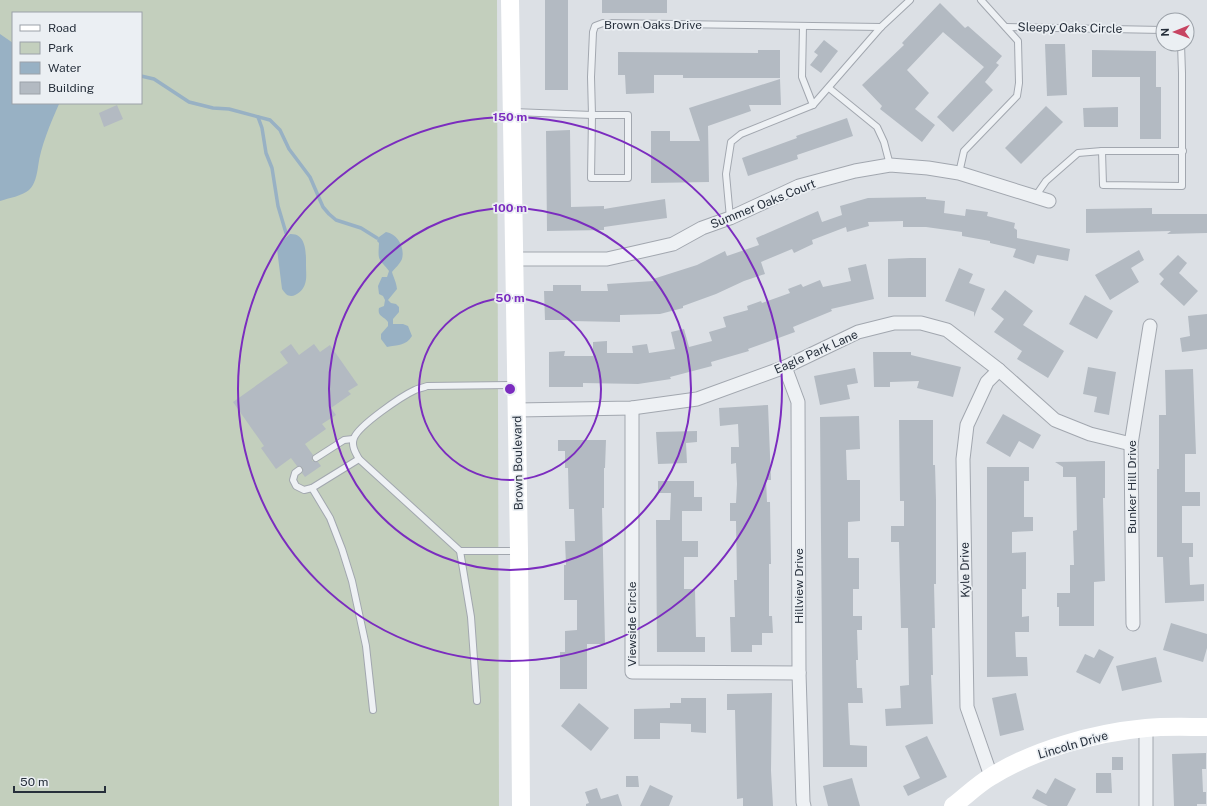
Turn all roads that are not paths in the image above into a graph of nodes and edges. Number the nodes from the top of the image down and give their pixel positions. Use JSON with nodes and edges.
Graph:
{"nodes":[{"id":1,"x":510,"y":0,"type":"edge"},
{"id":2,"x":910,"y":0,"type":"edge"},
{"id":3,"x":981,"y":0,"type":"edge"},
{"id":4,"x":803,"y":26,"type":"junction"},
{"id":5,"x":882,"y":27,"type":"junction"},
{"id":6,"x":1006,"y":27,"type":"junction"},
{"id":7,"x":1155,"y":30,"type":"edge"},
{"id":8,"x":1181,"y":52,"type":"edge"},
{"id":9,"x":829,"y":88,"type":"junction"},
{"id":10,"x":813,"y":105,"type":"junction"},
{"id":11,"x":512,"y":112,"type":"junction"},
{"id":12,"x":592,"y":115,"type":"junction"},
{"id":13,"x":1102,"y":151,"type":"junction"},
{"id":14,"x":1183,"y":151,"type":"junction"},
{"id":15,"x":890,"y":165,"type":"junction"},
{"id":16,"x":959,"y":173,"type":"junction"},
{"id":17,"x":1035,"y":198,"type":"junction"},
{"id":18,"x":1049,"y":201,"type":"dead end"},
{"id":19,"x":730,"y":218,"type":"junction"},
{"id":20,"x":514,"y":259,"type":"junction"},
{"id":21,"x":1150,"y":326,"type":"dead end"},
{"id":22,"x":785,"y":367,"type":"junction"},
{"id":23,"x":999,"y":370,"type":"junction"},
{"id":24,"x":516,"y":385,"type":"junction"},
{"id":25,"x":632,"y":408,"type":"junction"},
{"id":26,"x":517,"y":410,"type":"junction"},
{"id":27,"x":353,"y":440,"type":"junction"},
{"id":28,"x":1130,"y":444,"type":"junction"},
{"id":29,"x":316,"y":458,"type":"dead end"},
{"id":30,"x":359,"y":458,"type":"junction"},
{"id":31,"x":299,"y":470,"type":"dead end"},
{"id":32,"x":312,"y":488,"type":"junction"},
{"id":33,"x":460,"y":551,"type":"junction"},
{"id":34,"x":519,"y":551,"type":"junction"},
{"id":35,"x":1133,"y":624,"type":"dead end"},
{"id":36,"x":799,"y":673,"type":"junction"},
{"id":37,"x":477,"y":701,"type":"dead end"},
{"id":38,"x":373,"y":710,"type":"dead end"},
{"id":39,"x":1207,"y":727,"type":"edge"},
{"id":40,"x":1146,"y":728,"type":"junction"},
{"id":41,"x":991,"y":776,"type":"junction"},
{"id":42,"x":521,"y":806,"type":"edge"},
{"id":43,"x":804,"y":806,"type":"edge"},
{"id":44,"x":953,"y":806,"type":"edge"},
{"id":45,"x":1146,"y":806,"type":"edge"}],
"edges":[{"from":1,"to":11,"type":"street","name":"Brown Boulevard"},
{"from":2,"to":5,"type":"lane"},
{"from":3,"to":6,"type":"lane"},
{"from":4,"to":5,"type":"lane","name":"Brown Oaks Drive"},
{"from":4,"to":10,"type":"lane"},
{"from":4,"to":12,"type":"lane","name":"Brown Oaks Drive"},
{"from":5,"to":9,"type":"lane"},
{"from":6,"to":7,"type":"lane","name":"Sleepy Oaks Circle"},
{"from":6,"to":16,"type":"lane","name":"Sleepy Oaks Circle"},
{"from":8,"to":14,"type":"lane"},
{"from":9,"to":10,"type":"lane"},
{"from":9,"to":15,"type":"lane"},
{"from":10,"to":19,"type":"lane"},
{"from":11,"to":12,"type":"lane"},
{"from":11,"to":20,"type":"street","name":"Brown Boulevard"},
{"from":12,"to":12,"type":"lane"},
{"from":13,"to":14,"type":"lane"},
{"from":13,"to":14,"type":"lane"},
{"from":13,"to":17,"type":"lane"},
{"from":15,"to":16,"type":"street","name":"Summer Oaks Court"},
{"from":15,"to":19,"type":"street","name":"Summer Oaks Court"},
{"from":16,"to":17,"type":"street","name":"Summer Oaks Court"},
{"from":17,"to":18,"type":"street","name":"Summer Oaks Court"},
{"from":19,"to":20,"type":"street","name":"Summer Oaks Court"},
{"from":20,"to":24,"type":"street","name":"Brown Boulevard"},
{"from":21,"to":28,"type":"street","name":"Bunker Hill Drive"},
{"from":22,"to":23,"type":"street","name":"Eagle Park Lane"},
{"from":22,"to":25,"type":"street","name":"Eagle Park Lane"},
{"from":22,"to":36,"type":"street","name":"Hillview Drive"},
{"from":23,"to":28,"type":"street","name":"Eagle Park Lane"},
{"from":23,"to":41,"type":"street","name":"Kyle Drive"},
{"from":24,"to":26,"type":"street","name":"Brown Boulevard"},
{"from":24,"to":27,"type":"lane"},
{"from":25,"to":26,"type":"street","name":"Eagle Park Lane"},
{"from":25,"to":36,"type":"street","name":"Viewside Circle"},
{"from":26,"to":34,"type":"street","name":"Brown Boulevard"},
{"from":27,"to":29,"type":"lane"},
{"from":27,"to":30,"type":"lane"},
{"from":28,"to":35,"type":"street","name":"Bunker Hill Drive"},
{"from":30,"to":32,"type":"lane"},
{"from":30,"to":33,"type":"lane"},
{"from":31,"to":32,"type":"lane"},
{"from":32,"to":38,"type":"lane"},
{"from":33,"to":34,"type":"lane"},
{"from":33,"to":37,"type":"lane"},
{"from":34,"to":42,"type":"street","name":"Brown Boulevard"},
{"from":36,"to":43,"type":"street","name":"Hillview Drive"},
{"from":39,"to":40,"type":"street","name":"Lincoln Drive"},
{"from":40,"to":41,"type":"street","name":"Lincoln Drive"},
{"from":40,"to":45,"type":"street"},
{"from":41,"to":44,"type":"street","name":"Lincoln Drive"}]}
